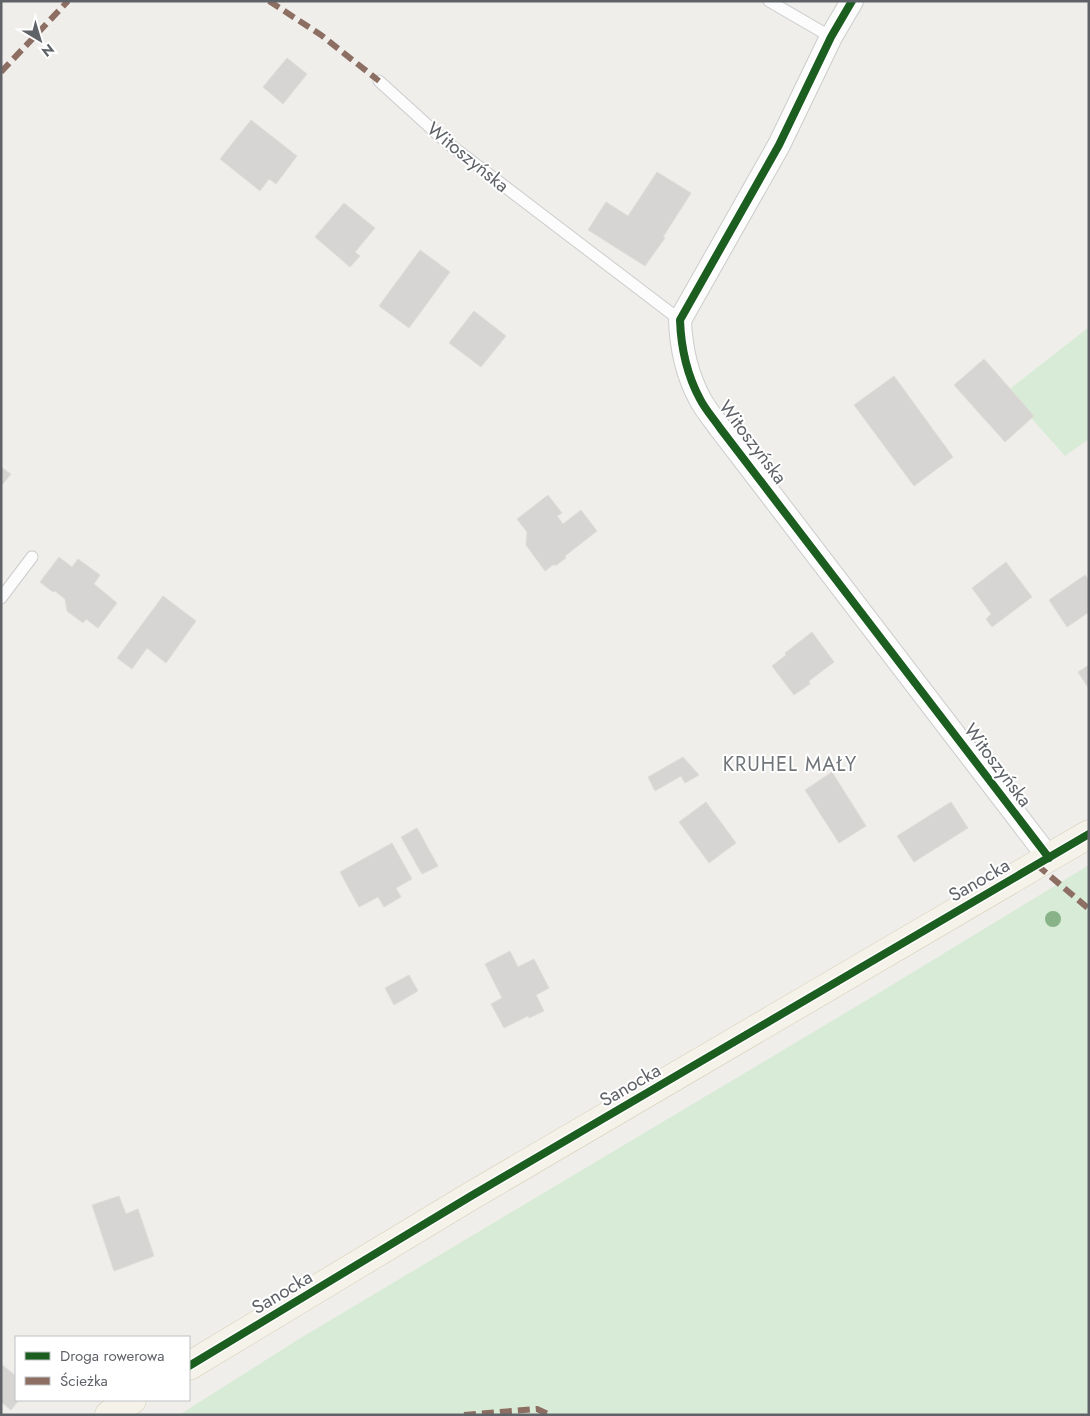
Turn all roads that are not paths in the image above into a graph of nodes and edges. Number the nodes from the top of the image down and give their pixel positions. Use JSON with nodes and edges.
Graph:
{"nodes":[{"id":1,"x":769,"y":1,"type":"edge"},
{"id":2,"x":852,"y":1,"type":"edge"},
{"id":3,"x":831,"y":37,"type":"junction"},
{"id":4,"x":379,"y":81,"type":"dead end"},
{"id":5,"x":680,"y":320,"type":"junction"},
{"id":6,"x":32,"y":557,"type":"dead end"},
{"id":7,"x":1,"y":598,"type":"edge"},
{"id":8,"x":1089,"y":834,"type":"edge"},
{"id":9,"x":1049,"y":858,"type":"junction"},
{"id":10,"x":190,"y":1365,"type":"edge"},
{"id":11,"x":130,"y":1401,"type":"edge"},
{"id":12,"x":109,"y":1415,"type":"edge"}],
"edges":[{"from":1,"to":3,"type":"lane"},
{"from":2,"to":3,"type":"street"},
{"from":3,"to":5,"type":"street"},
{"from":4,"to":5,"type":"lane","name":"Witoszyńska"},
{"from":5,"to":9,"type":"street","name":"Witoszyńska"},
{"from":6,"to":7,"type":"lane"},
{"from":8,"to":9,"type":"main road","name":"Sanocka"},
{"from":9,"to":10,"type":"main road","name":"Sanocka"},
{"from":11,"to":12,"type":"main road"}]}
